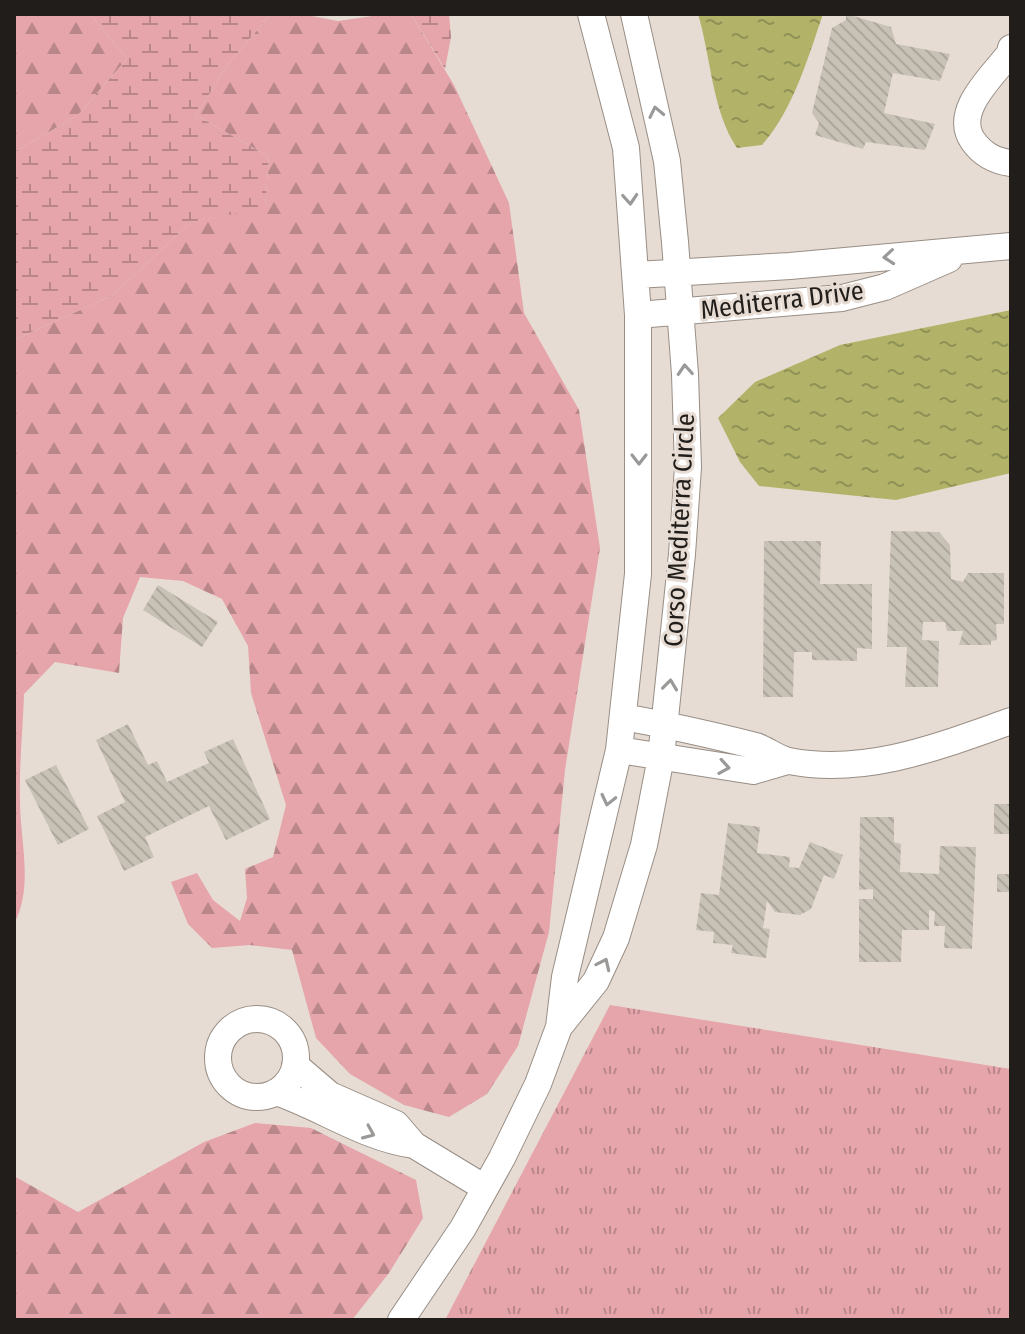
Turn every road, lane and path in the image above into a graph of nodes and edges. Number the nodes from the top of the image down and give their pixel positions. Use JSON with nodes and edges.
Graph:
{"nodes":[{"id":1,"x":591,"y":14,"type":"edge"},
{"id":2,"x":634,"y":14,"type":"edge"},
{"id":3,"x":1011,"y":52,"type":"edge"},
{"id":4,"x":1011,"y":163,"type":"edge"},
{"id":5,"x":1011,"y":246,"type":"edge"},
{"id":6,"x":967,"y":252,"type":"junction"},
{"id":7,"x":677,"y":272,"type":"junction"},
{"id":8,"x":636,"y":275,"type":"junction"},
{"id":9,"x":680,"y":312,"type":"junction"},
{"id":10,"x":638,"y":315,"type":"junction"},
{"id":11,"x":623,"y":717,"type":"junction"},
{"id":12,"x":1011,"y":721,"type":"edge"},
{"id":13,"x":665,"y":725,"type":"junction"},
{"id":14,"x":619,"y":750,"type":"junction"},
{"id":15,"x":661,"y":757,"type":"junction"},
{"id":16,"x":787,"y":761,"type":"junction"},
{"id":17,"x":559,"y":1027,"type":"junction"},
{"id":18,"x":295,"y":1065,"type":"junction"},
{"id":19,"x":276,"y":1092,"type":"junction"},
{"id":20,"x":414,"y":1145,"type":"junction"},
{"id":21,"x":485,"y":1188,"type":"junction"},
{"id":22,"x":401,"y":1320,"type":"edge"}],
"edges":[{"from":1,"to":8,"type":"street","name":"Corso Mediterra Circle","one_way":true},
{"from":7,"to":2,"type":"street","name":"Corso Mediterra Circle","one_way":true},
{"from":3,"to":4,"type":"street"},
{"from":5,"to":6,"type":"street","name":"Mediterra Drive"},
{"from":6,"to":7,"type":"street","name":"Mediterra Drive","one_way":true},
{"from":6,"to":9,"type":"street","name":"Mediterra Drive"},
{"from":7,"to":8,"type":"street","name":"Mediterra Drive"},
{"from":7,"to":9,"type":"street","name":"Corso Mediterra Circle"},
{"from":8,"to":10,"type":"street","name":"Corso Mediterra Circle"},
{"from":9,"to":10,"type":"street","name":"Mediterra Drive"},
{"from":13,"to":9,"type":"street","name":"Corso Mediterra Circle","one_way":true},
{"from":10,"to":11,"type":"street","name":"Corso Mediterra Circle","one_way":true},
{"from":11,"to":13,"type":"street"},
{"from":11,"to":14,"type":"street","name":"Corso Mediterra Circle"},
{"from":12,"to":16,"type":"street"},
{"from":13,"to":15,"type":"street","name":"Corso Mediterra Circle"},
{"from":13,"to":16,"type":"street"},
{"from":14,"to":15,"type":"street"},
{"from":14,"to":17,"type":"street","name":"Corso Mediterra Circle","one_way":true},
{"from":15,"to":16,"type":"street","one_way":true},
{"from":17,"to":15,"type":"street","name":"Corso Mediterra Circle","one_way":true},
{"from":17,"to":21,"type":"street","name":"Corso Mediterra Circle"},
{"from":18,"to":19,"type":"street"},
{"from":18,"to":19,"type":"street"},
{"from":18,"to":20,"type":"street"},
{"from":19,"to":20,"type":"street","one_way":true},
{"from":20,"to":21,"type":"street"},
{"from":21,"to":22,"type":"street","name":"Corso Mediterra Circle"}]}
